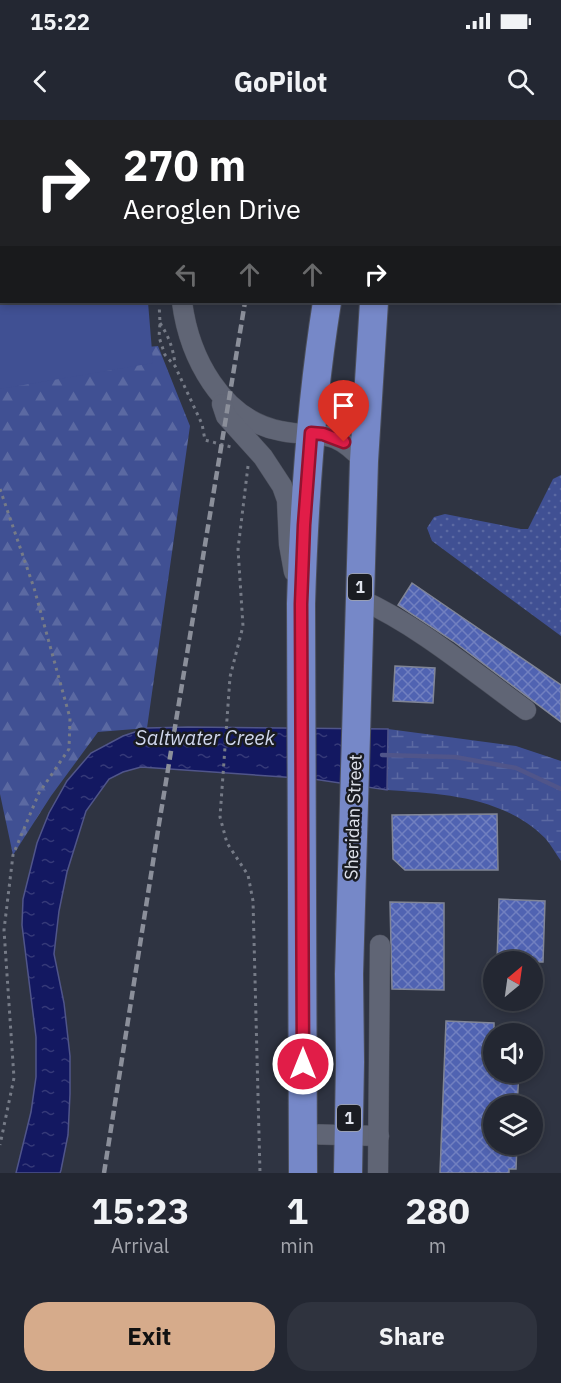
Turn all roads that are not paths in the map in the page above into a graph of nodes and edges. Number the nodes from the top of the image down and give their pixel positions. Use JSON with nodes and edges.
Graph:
{"nodes":[{"id":1,"x":182,"y":303,"type":"edge"},
{"id":2,"x":327,"y":303,"type":"edge"},
{"id":3,"x":374,"y":303,"type":"edge"},
{"id":4,"x":215,"y":388,"type":"junction"},
{"id":5,"x":311,"y":433,"type":"junction"},
{"id":6,"x":364,"y":461,"type":"junction"},
{"id":7,"x":360,"y":599,"type":"junction"},
{"id":8,"x":301,"y":604,"type":"junction"},
{"id":9,"x":526,"y":710,"type":"dead end"},
{"id":10,"x":380,"y":945,"type":"dead end"},
{"id":11,"x":303,"y":1134,"type":"junction"},
{"id":12,"x":349,"y":1135,"type":"junction"},
{"id":13,"x":379,"y":1136,"type":"junction"},
{"id":14,"x":303,"y":1173,"type":"edge"},
{"id":15,"x":348,"y":1173,"type":"edge"},
{"id":16,"x":378,"y":1173,"type":"edge"}],
"edges":[{"from":1,"to":4,"type":"street"},
{"from":2,"to":5,"type":"highway"},
{"from":3,"to":6,"type":"highway","number":"1"},
{"from":4,"to":5,"type":"street"},
{"from":4,"to":8,"type":"street"},
{"from":5,"to":6,"type":"street"},
{"from":5,"to":8,"type":"highway"},
{"from":6,"to":7,"type":"highway","name":"Sheridan Street","number":"1"},
{"from":7,"to":9,"type":"street"},
{"from":7,"to":12,"type":"highway","name":"Sheridan Street","number":"1"},
{"from":8,"to":11,"type":"highway"},
{"from":10,"to":13,"type":"street"},
{"from":11,"to":12,"type":"street"},
{"from":11,"to":14,"type":"highway"},
{"from":12,"to":13,"type":"street"},
{"from":12,"to":15,"type":"highway","name":"Sheridan Street","number":"1"},
{"from":13,"to":16,"type":"street"}]}
